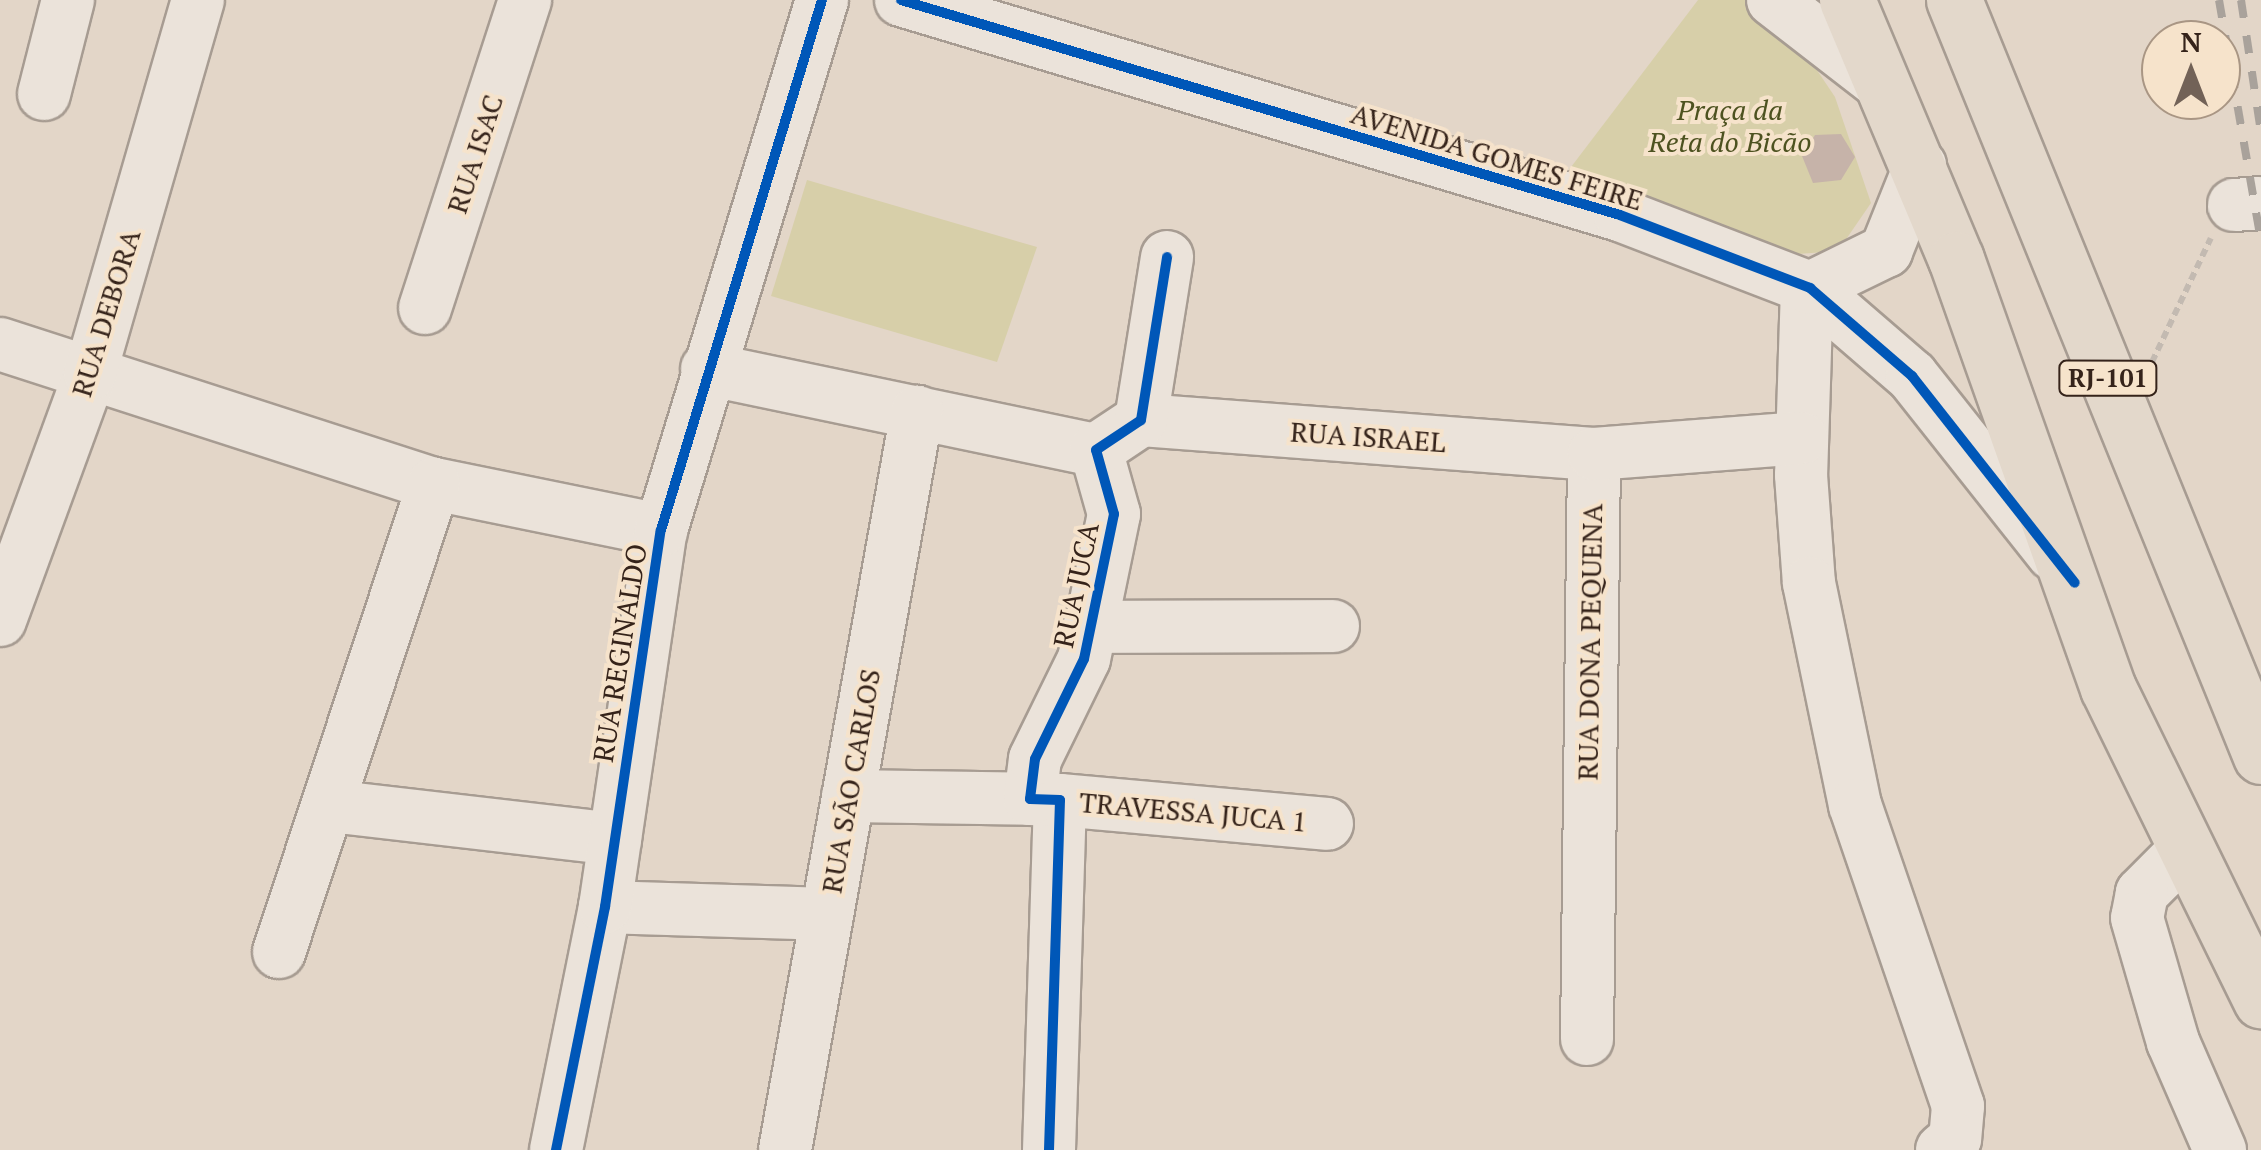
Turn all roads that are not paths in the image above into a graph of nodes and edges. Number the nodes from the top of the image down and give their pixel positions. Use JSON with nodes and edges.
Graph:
{"nodes":[{"id":1,"x":68,"y":0,"type":"edge"},
{"id":2,"x":198,"y":0,"type":"edge"},
{"id":3,"x":526,"y":0,"type":"edge"},
{"id":4,"x":822,"y":0,"type":"edge"},
{"id":5,"x":901,"y":0,"type":"edge"},
{"id":6,"x":1773,"y":0,"type":"edge"},
{"id":7,"x":1847,"y":0,"type":"edge"},
{"id":8,"x":1954,"y":0,"type":"edge"},
{"id":9,"x":1884,"y":86,"type":"junction"},
{"id":10,"x":44,"y":94,"type":"dead end"},
{"id":11,"x":1920,"y":166,"type":"junction"},
{"id":12,"x":1168,"y":257,"type":"dead end"},
{"id":13,"x":1809,"y":288,"type":"junction"},
{"id":14,"x":425,"y":308,"type":"dead end"},
{"id":15,"x":0,"y":344,"type":"edge"},
{"id":16,"x":707,"y":369,"type":"junction"},
{"id":17,"x":90,"y":374,"type":"junction"},
{"id":18,"x":917,"y":412,"type":"junction"},
{"id":19,"x":1141,"y":420,"type":"junction"},
{"id":20,"x":1801,"y":438,"type":"junction"},
{"id":21,"x":1096,"y":450,"type":"junction"},
{"id":22,"x":1594,"y":454,"type":"junction"},
{"id":23,"x":434,"y":484,"type":"junction"},
{"id":24,"x":661,"y":530,"type":"junction"},
{"id":25,"x":2074,"y":583,"type":"junction"},
{"id":26,"x":0,"y":620,"type":"edge"},
{"id":27,"x":1089,"y":626,"type":"junction"},
{"id":28,"x":1332,"y":626,"type":"dead end"},
{"id":29,"x":2261,"y":756,"type":"edge"},
{"id":30,"x":848,"y":796,"type":"junction"},
{"id":31,"x":1045,"y":799,"type":"junction"},
{"id":32,"x":330,"y":806,"type":"junction"},
{"id":33,"x":1327,"y":824,"type":"dead end"},
{"id":34,"x":615,"y":838,"type":"junction"},
{"id":35,"x":2182,"y":853,"type":"junction"},
{"id":36,"x":605,"y":907,"type":"junction"},
{"id":37,"x":827,"y":914,"type":"junction"},
{"id":38,"x":278,"y":952,"type":"dead end"},
{"id":39,"x":2261,"y":1002,"type":"edge"},
{"id":40,"x":1587,"y":1039,"type":"dead end"},
{"id":41,"x":556,"y":1150,"type":"edge"},
{"id":42,"x":785,"y":1150,"type":"edge"},
{"id":43,"x":1049,"y":1150,"type":"edge"},
{"id":44,"x":1942,"y":1150,"type":"edge"},
{"id":45,"x":2220,"y":1150,"type":"edge"}],
"edges":[{"from":1,"to":10,"type":"street"},
{"from":2,"to":17,"type":"street","name":"RUA DEBORA"},
{"from":3,"to":14,"type":"street","name":"RUA ISAC"},
{"from":4,"to":16,"type":"street","name":"RUA REGINALDO"},
{"from":5,"to":13,"type":"street","name":"AVENIDA GOMES FEIRE"},
{"from":6,"to":9,"type":"street"},
{"from":7,"to":9,"type":"main road"},
{"from":8,"to":29,"type":"main road","number":"RJ-101"},
{"from":9,"to":11,"type":"main road"},
{"from":11,"to":13,"type":"street"},
{"from":11,"to":25,"type":"main road"},
{"from":12,"to":19,"type":"street"},
{"from":13,"to":20,"type":"street"},
{"from":13,"to":25,"type":"street","name":"AVENIDA GOMES FEIRE"},
{"from":15,"to":17,"type":"street"},
{"from":16,"to":18,"type":"street"},
{"from":16,"to":24,"type":"street","name":"RUA REGINALDO"},
{"from":17,"to":23,"type":"street"},
{"from":17,"to":26,"type":"street","name":"RUA DEBORA"},
{"from":18,"to":21,"type":"street"},
{"from":18,"to":30,"type":"street","name":"RUA SÃO CARLOS"},
{"from":19,"to":21,"type":"street"},
{"from":19,"to":22,"type":"street","name":"RUA ISRAEL"},
{"from":20,"to":22,"type":"street"},
{"from":20,"to":44,"type":"street"},
{"from":21,"to":27,"type":"street","name":"RUA JUCA"},
{"from":22,"to":40,"type":"street","name":"RUA DONA PEQUENA"},
{"from":23,"to":24,"type":"street"},
{"from":23,"to":32,"type":"street"},
{"from":24,"to":34,"type":"street","name":"RUA REGINALDO"},
{"from":25,"to":35,"type":"main road"},
{"from":27,"to":28,"type":"street"},
{"from":27,"to":31,"type":"street","name":"RUA JUCA"},
{"from":30,"to":31,"type":"street","name":"TRAVESSA JUCA 1"},
{"from":30,"to":37,"type":"street","name":"RUA SÃO CARLOS"},
{"from":31,"to":33,"type":"street","name":"TRAVESSA JUCA 1"},
{"from":31,"to":43,"type":"street","name":"RUA JUCA"},
{"from":32,"to":34,"type":"street"},
{"from":32,"to":38,"type":"street"},
{"from":34,"to":36,"type":"street","name":"RUA REGINALDO"},
{"from":35,"to":39,"type":"main road"},
{"from":35,"to":45,"type":"street"},
{"from":36,"to":37,"type":"street"},
{"from":36,"to":41,"type":"street","name":"RUA REGINALDO"},
{"from":37,"to":42,"type":"street","name":"RUA SÃO CARLOS"}]}
